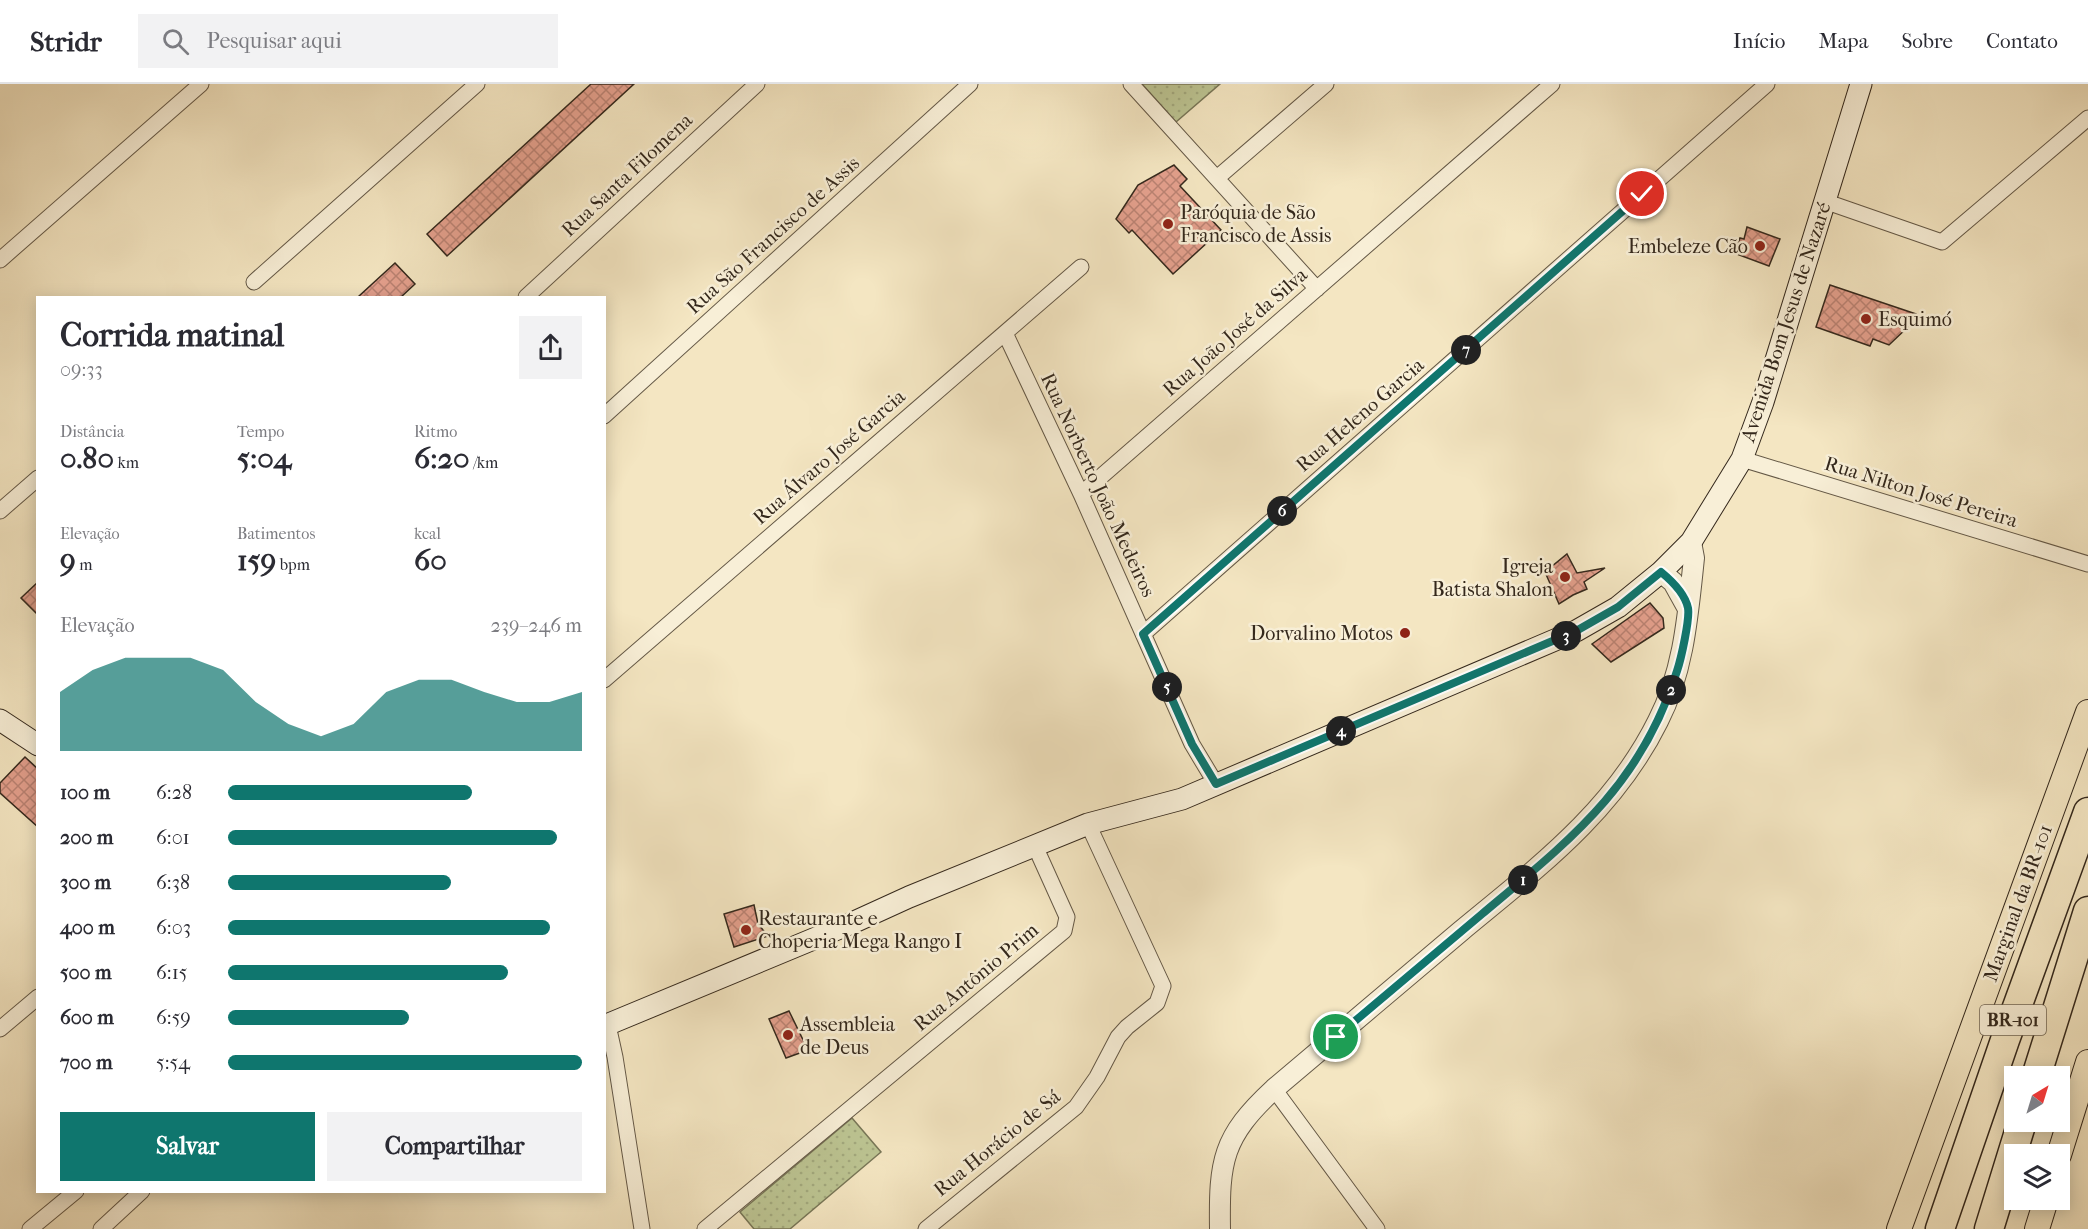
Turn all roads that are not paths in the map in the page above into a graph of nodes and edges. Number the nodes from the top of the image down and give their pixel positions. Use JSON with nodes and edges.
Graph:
{"nodes":[{"id":1,"x":201,"y":84,"type":"edge"},
{"id":2,"x":477,"y":84,"type":"edge"},
{"id":3,"x":757,"y":84,"type":"edge"},
{"id":4,"x":970,"y":84,"type":"edge"},
{"id":5,"x":1131,"y":84,"type":"edge"},
{"id":6,"x":1326,"y":84,"type":"edge"},
{"id":7,"x":1552,"y":84,"type":"edge"},
{"id":8,"x":1767,"y":84,"type":"edge"},
{"id":9,"x":1861,"y":84,"type":"edge"},
{"id":10,"x":2088,"y":118,"type":"edge"},
{"id":11,"x":1217,"y":178,"type":"junction"},
{"id":12,"x":1824,"y":201,"type":"junction"},
{"id":13,"x":0,"y":260,"type":"edge"},
{"id":14,"x":1082,"y":267,"type":"dead end"},
{"id":15,"x":254,"y":282,"type":"dead end"},
{"id":16,"x":1317,"y":289,"type":"junction"},
{"id":17,"x":527,"y":296,"type":"edge"},
{"id":18,"x":1005,"y":333,"type":"junction"},
{"id":19,"x":606,"y":414,"type":"edge"},
{"id":20,"x":1742,"y":459,"type":"junction"},
{"id":21,"x":36,"y":480,"type":"edge"},
{"id":22,"x":1081,"y":494,"type":"junction"},
{"id":23,"x":0,"y":511,"type":"edge"},
{"id":24,"x":1691,"y":542,"type":"junction"},
{"id":25,"x":2088,"y":564,"type":"edge"},
{"id":26,"x":1661,"y":572,"type":"junction"},
{"id":27,"x":1688,"y":609,"type":"junction"},
{"id":28,"x":1143,"y":634,"type":"junction"},
{"id":29,"x":606,"y":678,"type":"edge"},
{"id":30,"x":2088,"y":712,"type":"edge"},
{"id":31,"x":0,"y":720,"type":"edge"},
{"id":32,"x":36,"y":744,"type":"edge"},
{"id":33,"x":1216,"y":784,"type":"junction"},
{"id":34,"x":2088,"y":812,"type":"edge"},
{"id":35,"x":1088,"y":825,"type":"junction"},
{"id":36,"x":1035,"y":846,"type":"junction"},
{"id":37,"x":2088,"y":911,"type":"edge"},
{"id":38,"x":36,"y":999,"type":"edge"},
{"id":39,"x":606,"y":1025,"type":"edge"},
{"id":40,"x":0,"y":1029,"type":"edge"},
{"id":41,"x":2088,"y":1062,"type":"edge"},
{"id":42,"x":2039,"y":1066,"type":"edge"},
{"id":43,"x":1274,"y":1089,"type":"junction"},
{"id":44,"x":2019,"y":1132,"type":"edge"},
{"id":45,"x":2062,"y":1144,"type":"edge"},
{"id":46,"x":74,"y":1193,"type":"edge"},
{"id":47,"x":140,"y":1193,"type":"edge"},
{"id":48,"x":2043,"y":1210,"type":"edge"},
{"id":49,"x":640,"y":1228,"type":"edge"},
{"id":50,"x":30,"y":1229,"type":"edge"},
{"id":51,"x":101,"y":1229,"type":"edge"},
{"id":52,"x":705,"y":1229,"type":"edge"},
{"id":53,"x":926,"y":1229,"type":"edge"},
{"id":54,"x":1220,"y":1229,"type":"edge"},
{"id":55,"x":1377,"y":1229,"type":"edge"},
{"id":56,"x":1899,"y":1229,"type":"edge"},
{"id":57,"x":1940,"y":1229,"type":"edge"},
{"id":58,"x":1989,"y":1229,"type":"edge"},
{"id":59,"x":2037,"y":1229,"type":"edge"}],
"edges":[{"from":1,"to":13,"type":"street"},
{"from":2,"to":15,"type":"street"},
{"from":3,"to":17,"type":"street","name":"Rua Santa Filomena"},
{"from":4,"to":19,"type":"street","name":"Rua São Francisco de Assis"},
{"from":5,"to":11,"type":"street"},
{"from":6,"to":11,"type":"street"},
{"from":7,"to":16,"type":"street","name":"Rua João José da Silva"},
{"from":8,"to":28,"type":"street","name":"Rua Heleno Garcia"},
{"from":9,"to":12,"type":"main road","name":"Avenida Bom Jesus de Nazaré"},
{"from":10,"to":12,"type":"street"},
{"from":11,"to":16,"type":"street"},
{"from":12,"to":20,"type":"main road","name":"Avenida Bom Jesus de Nazaré"},
{"from":14,"to":18,"type":"street","name":"Rua Álvaro José Garcia"},
{"from":16,"to":22,"type":"street","name":"Rua João José da Silva"},
{"from":18,"to":22,"type":"street","name":"Rua Norberto João Medeiros"},
{"from":18,"to":29,"type":"street","name":"Rua Álvaro José Garcia"},
{"from":20,"to":24,"type":"main road","name":"Avenida Bom Jesus de Nazaré"},
{"from":20,"to":25,"type":"street","name":"Rua Nilton José Pereira"},
{"from":21,"to":23,"type":"street"},
{"from":22,"to":28,"type":"street","name":"Rua Norberto João Medeiros"},
{"from":24,"to":26,"type":"main road","name":"Avenida Bom Jesus de Nazaré"},
{"from":24,"to":27,"type":"street"},
{"from":26,"to":27,"type":"street"},
{"from":26,"to":33,"type":"main road","name":"Avenida Bom Jesus de Nazaré"},
{"from":27,"to":43,"type":"street"},
{"from":28,"to":33,"type":"street","name":"Rua Norberto João Medeiros"},
{"from":30,"to":56,"type":"main road","name":"Marginal da BR-101"},
{"from":31,"to":32,"type":"main road"},
{"from":33,"to":35,"type":"main road","name":"Avenida Bom Jesus de Nazaré"},
{"from":34,"to":57,"type":"highway","number":"BR-101"},
{"from":35,"to":36,"type":"main road","name":"Avenida Bom Jesus de Nazaré"},
{"from":35,"to":53,"type":"street","name":"Rua Horácio de Sá"},
{"from":36,"to":39,"type":"main road","name":"Avenida Bom Jesus de Nazaré"},
{"from":36,"to":52,"type":"street","name":"Rua Antônio Prim"},
{"from":37,"to":42,"type":"highway","number":"BR-101"},
{"from":38,"to":40,"type":"street"},
{"from":39,"to":49,"type":"street"},
{"from":41,"to":45,"type":"main road"},
{"from":43,"to":54,"type":"street"},
{"from":43,"to":55,"type":"street"},
{"from":44,"to":58,"type":"highway"},
{"from":46,"to":50,"type":"street"},
{"from":47,"to":51,"type":"street"},
{"from":48,"to":59,"type":"main road"}]}
